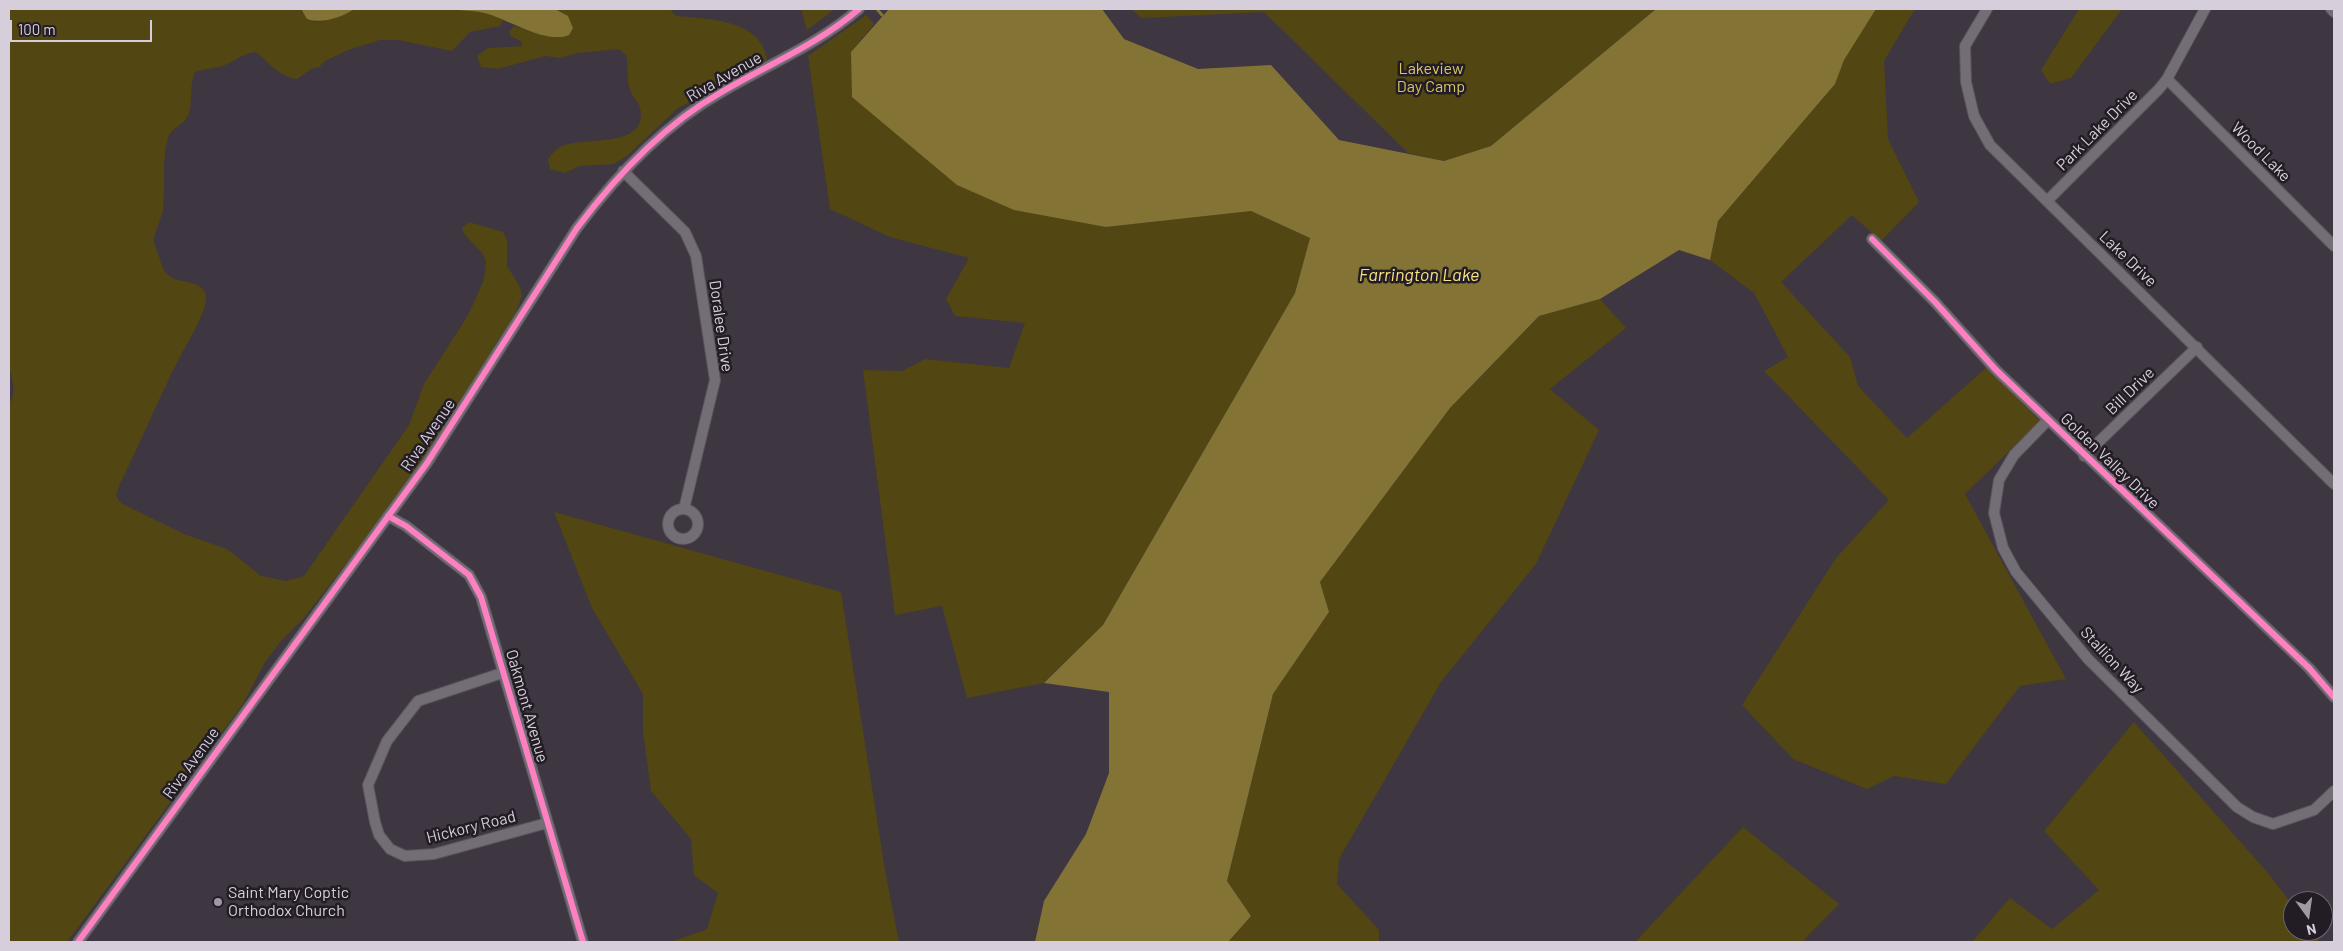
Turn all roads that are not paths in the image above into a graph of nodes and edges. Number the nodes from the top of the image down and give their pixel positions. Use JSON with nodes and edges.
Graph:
{"nodes":[{"id":1,"x":859,"y":9,"type":"edge"},
{"id":2,"x":1987,"y":9,"type":"edge"},
{"id":3,"x":2205,"y":9,"type":"edge"},
{"id":4,"x":2331,"y":9,"type":"edge"},
{"id":5,"x":2334,"y":12,"type":"edge"},
{"id":6,"x":2167,"y":80,"type":"junction"},
{"id":7,"x":623,"y":171,"type":"junction"},
{"id":8,"x":2047,"y":202,"type":"junction"},
{"id":9,"x":1872,"y":239,"type":"dead end"},
{"id":10,"x":2334,"y":246,"type":"edge"},
{"id":11,"x":2197,"y":347,"type":"junction"},
{"id":12,"x":2048,"y":420,"type":"junction"},
{"id":13,"x":2084,"y":456,"type":"junction"},
{"id":14,"x":2334,"y":484,"type":"edge"},
{"id":15,"x":684,"y":510,"type":"dead end"},
{"id":16,"x":388,"y":516,"type":"junction"},
{"id":17,"x":502,"y":673,"type":"junction"},
{"id":18,"x":2334,"y":697,"type":"edge"},
{"id":19,"x":2334,"y":791,"type":"edge"},
{"id":20,"x":548,"y":823,"type":"junction"},
{"id":21,"x":78,"y":942,"type":"edge"},
{"id":22,"x":583,"y":942,"type":"edge"}],
"edges":[{"from":1,"to":7,"type":"street","name":"Riva Avenue"},
{"from":2,"to":8,"type":"street","name":"Lake Drive"},
{"from":3,"to":6,"type":"street","name":"Park Lake Drive"},
{"from":4,"to":5,"type":"street"},
{"from":6,"to":8,"type":"street","name":"Park Lake Drive"},
{"from":6,"to":10,"type":"street","name":"Wood Lake"},
{"from":7,"to":15,"type":"street","name":"Doralee Drive"},
{"from":7,"to":16,"type":"street","name":"Riva Avenue"},
{"from":8,"to":11,"type":"street","name":"Lake Drive"},
{"from":9,"to":12,"type":"street","name":"Golden Valley Drive"},
{"from":11,"to":13,"type":"street","name":"Bill Drive"},
{"from":11,"to":14,"type":"street","name":"Lake Drive"},
{"from":12,"to":13,"type":"street","name":"Golden Valley Drive"},
{"from":12,"to":19,"type":"street","name":"Stallion Way"},
{"from":13,"to":18,"type":"street","name":"Golden Valley Drive"},
{"from":16,"to":17,"type":"street","name":"Oakmont Avenue"},
{"from":16,"to":21,"type":"street","name":"Riva Avenue"},
{"from":17,"to":20,"type":"street","name":"Oakmont Avenue"},
{"from":17,"to":20,"type":"street","name":"Hickory Road"},
{"from":20,"to":22,"type":"street","name":"Oakmont Avenue"}]}
